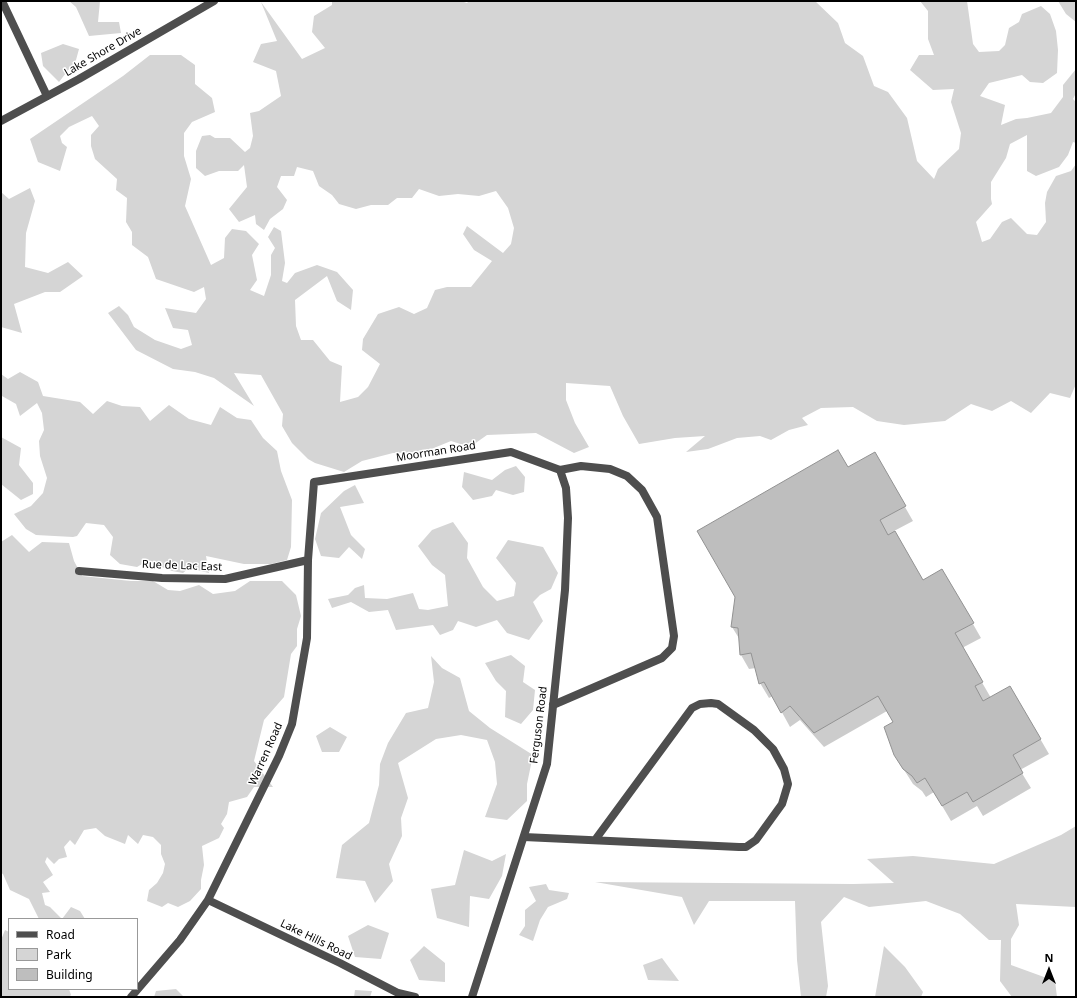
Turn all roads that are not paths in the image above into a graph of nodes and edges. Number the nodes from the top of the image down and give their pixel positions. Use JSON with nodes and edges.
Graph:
{"nodes":[{"id":1,"x":2,"y":1,"type":"edge"},
{"id":2,"x":214,"y":1,"type":"edge"},
{"id":3,"x":48,"y":96,"type":"junction"},
{"id":4,"x":1,"y":122,"type":"edge"},
{"id":5,"x":560,"y":470,"type":"junction"},
{"id":6,"x":314,"y":482,"type":"joint"},
{"id":7,"x":308,"y":560,"type":"junction"},
{"id":8,"x":79,"y":571,"type":"dead end"},
{"id":9,"x":553,"y":705,"type":"junction"},
{"id":10,"x":524,"y":837,"type":"junction"},
{"id":11,"x":595,"y":840,"type":"junction"},
{"id":12,"x":208,"y":900,"type":"junction"},
{"id":13,"x":138,"y":989,"type":"edge"},
{"id":14,"x":414,"y":997,"type":"edge"},
{"id":15,"x":472,"y":997,"type":"edge"}],
"edges":[{"from":1,"to":3,"type":"street"},
{"from":2,"to":3,"type":"street","name":"Lake Shore Drive"},
{"from":3,"to":4,"type":"street","name":"Lake Shore Drive"},
{"from":5,"to":6,"type":"street","name":"Moorman Road"},
{"from":5,"to":9,"type":"street","name":"Ferguson Road"},
{"from":5,"to":9,"type":"street"},
{"from":6,"to":7,"type":"street","name":"Warren Road"},
{"from":7,"to":8,"type":"street","name":"Rue de Lac East"},
{"from":7,"to":12,"type":"street","name":"Warren Road"},
{"from":9,"to":10,"type":"street","name":"Ferguson Road"},
{"from":10,"to":11,"type":"street"},
{"from":10,"to":15,"type":"street","name":"Ferguson Road"},
{"from":11,"to":11,"type":"street"},
{"from":12,"to":13,"type":"street","name":"Warren Road"},
{"from":12,"to":14,"type":"street","name":"Lake Hills Road"}]}
